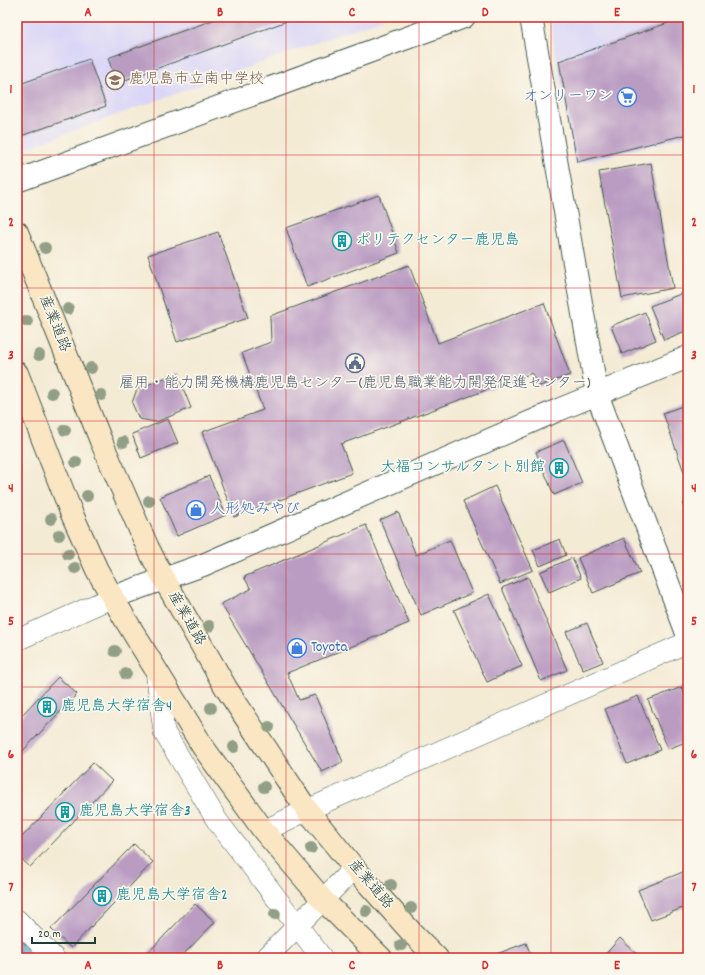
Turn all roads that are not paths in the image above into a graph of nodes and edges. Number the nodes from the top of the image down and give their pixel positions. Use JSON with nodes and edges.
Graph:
{"nodes":[{"id":1,"x":464,"y":17,"type":"edge"},
{"id":2,"x":531,"y":17,"type":"edge"},
{"id":3,"x":17,"y":181,"type":"edge"},
{"id":4,"x":17,"y":232,"type":"edge"},
{"id":5,"x":688,"y":357,"type":"edge"},
{"id":6,"x":17,"y":373,"type":"edge"},
{"id":7,"x":597,"y":394,"type":"junction"},
{"id":8,"x":164,"y":580,"type":"junction"},
{"id":9,"x":113,"y":597,"type":"junction"},
{"id":10,"x":688,"y":636,"type":"edge"},
{"id":11,"x":17,"y":640,"type":"edge"},
{"id":12,"x":688,"y":642,"type":"edge"},
{"id":13,"x":156,"y":670,"type":"junction"},
{"id":14,"x":307,"y":810,"type":"junction"},
{"id":15,"x":264,"y":831,"type":"junction"},
{"id":16,"x":354,"y":868,"type":"junction"},
{"id":17,"x":324,"y":900,"type":"junction"},
{"id":18,"x":17,"y":920,"type":"edge"},
{"id":19,"x":297,"y":927,"type":"junction"},
{"id":20,"x":54,"y":958,"type":"edge"},
{"id":21,"x":266,"y":958,"type":"edge"},
{"id":22,"x":322,"y":958,"type":"edge"},
{"id":23,"x":381,"y":958,"type":"edge"},
{"id":24,"x":437,"y":958,"type":"edge"}],
"edges":[{"from":1,"to":3,"type":"street"},
{"from":2,"to":7,"type":"street"},
{"from":4,"to":8,"type":"main road","name":"産業道路"},
{"from":5,"to":7,"type":"street"},
{"from":6,"to":9,"type":"main road"},
{"from":7,"to":8,"type":"street"},
{"from":7,"to":10,"type":"street"},
{"from":8,"to":9,"type":"street"},
{"from":8,"to":14,"type":"main road","name":"産業道路"},
{"from":9,"to":11,"type":"street"},
{"from":9,"to":13,"type":"main road"},
{"from":12,"to":14,"type":"street"},
{"from":13,"to":15,"type":"main road"},
{"from":13,"to":19,"type":"street"},
{"from":14,"to":15,"type":"street"},
{"from":14,"to":16,"type":"main road","name":"産業道路"},
{"from":15,"to":17,"type":"main road"},
{"from":16,"to":17,"type":"street"},
{"from":16,"to":24,"type":"main road","name":"産業道路"},
{"from":17,"to":19,"type":"street"},
{"from":17,"to":23,"type":"main road"},
{"from":18,"to":20,"type":"street"},
{"from":19,"to":21,"type":"street"},
{"from":19,"to":22,"type":"street"}]}
